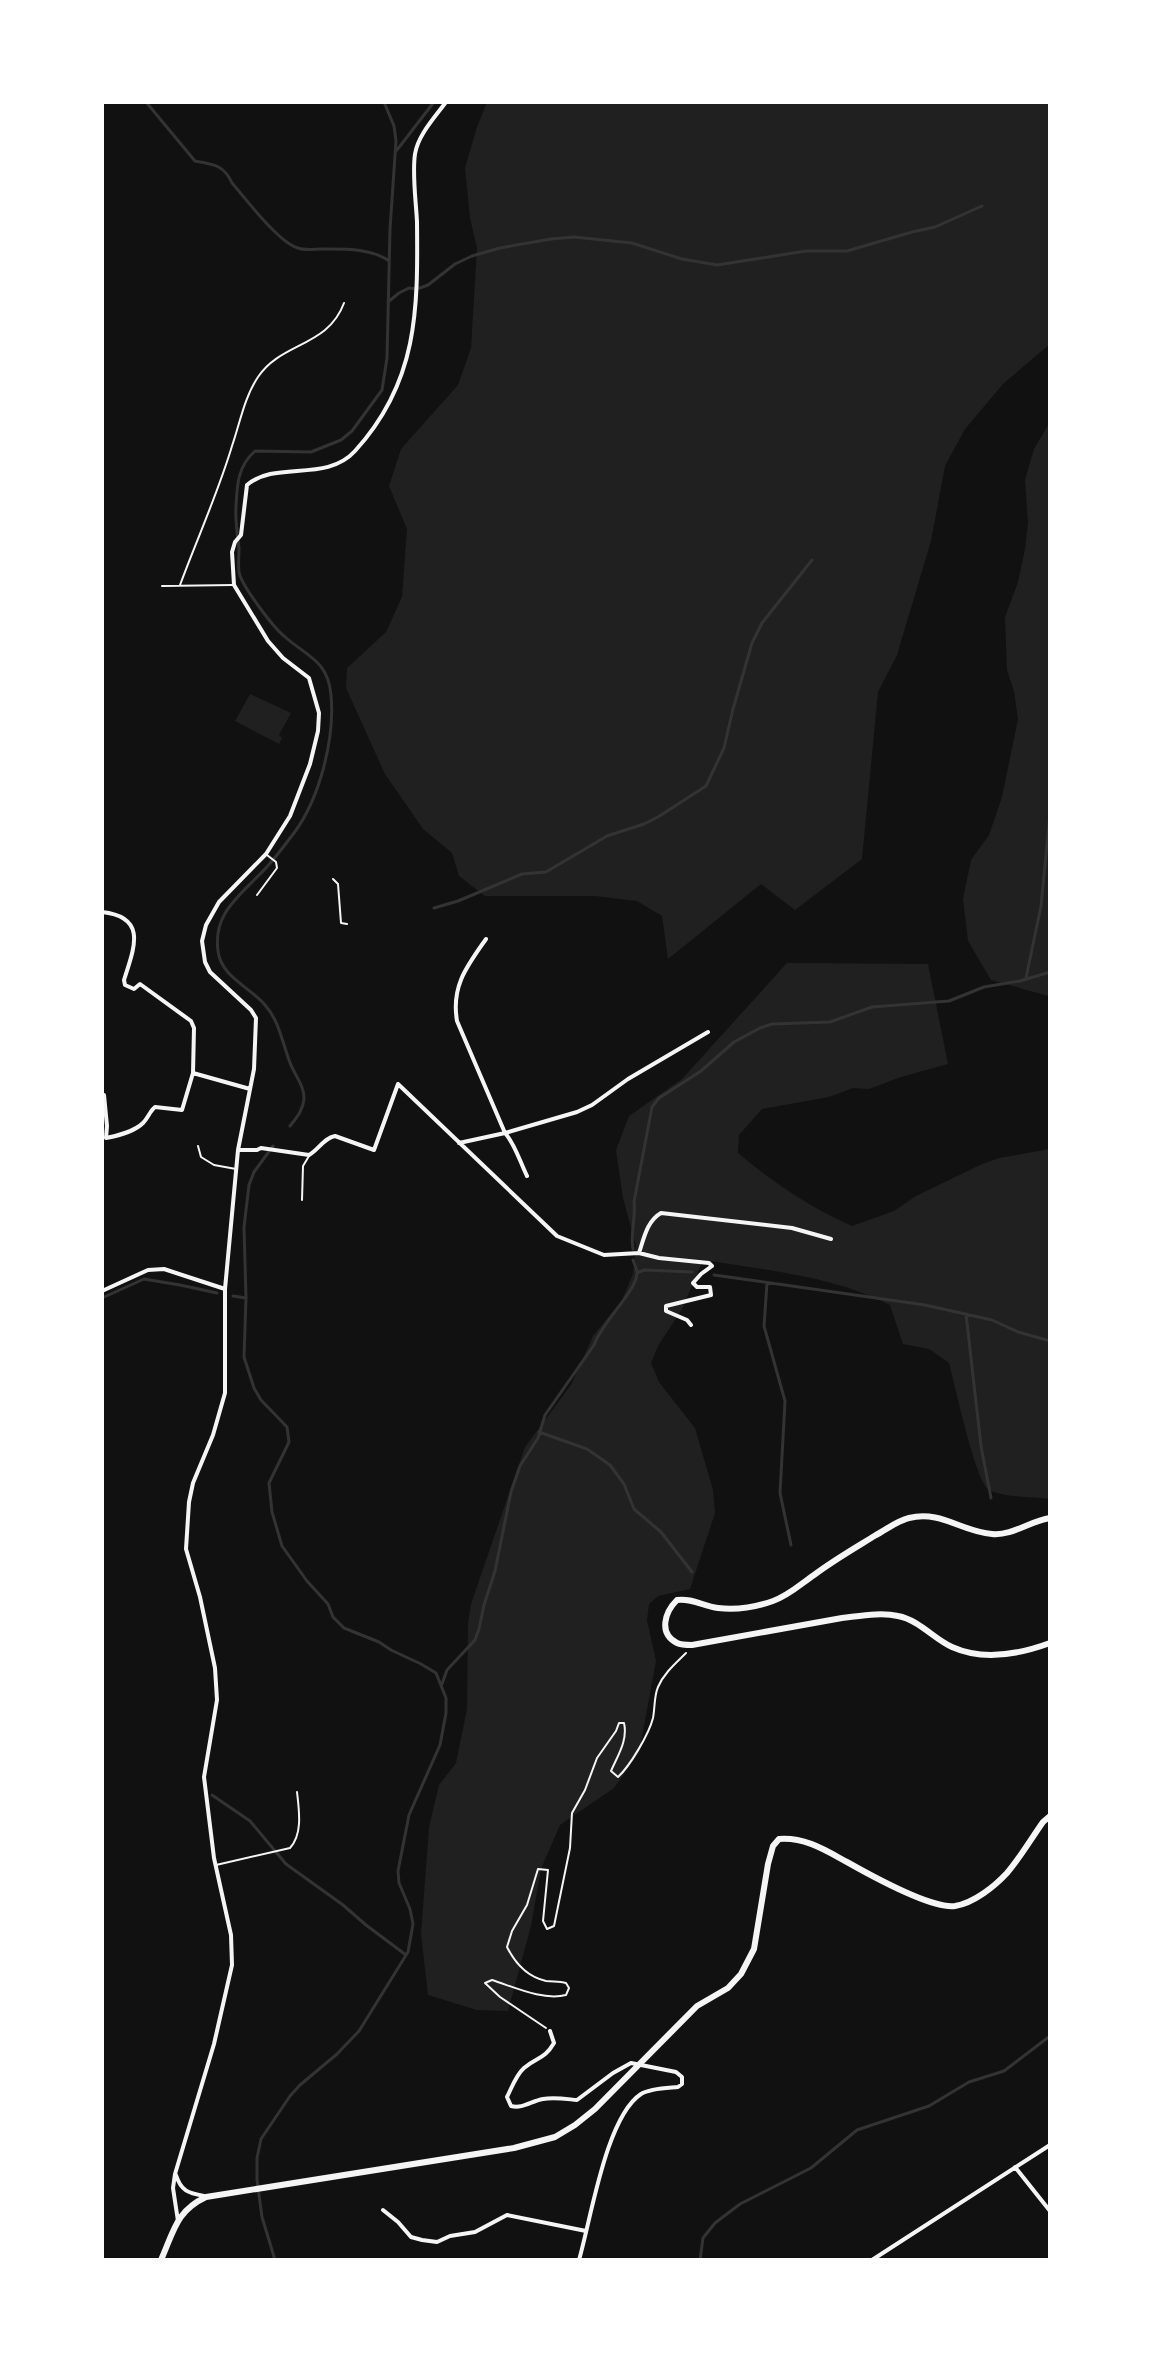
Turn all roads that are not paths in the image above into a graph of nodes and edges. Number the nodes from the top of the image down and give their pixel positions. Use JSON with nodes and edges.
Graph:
{"nodes":[{"id":1,"x":446,"y":102,"type":"edge"},
{"id":2,"x":344,"y":303,"type":"dead end"},
{"id":3,"x":180,"y":585,"type":"junction"},
{"id":4,"x":234,"y":585,"type":"junction"},
{"id":5,"x":162,"y":586,"type":"dead end"},
{"id":6,"x":267,"y":855,"type":"junction"},
{"id":7,"x":257,"y":895,"type":"dead end"},
{"id":8,"x":102,"y":912,"type":"edge"},
{"id":9,"x":486,"y":939,"type":"dead end"},
{"id":10,"x":708,"y":1032,"type":"dead end"},
{"id":11,"x":193,"y":1073,"type":"junction"},
{"id":12,"x":250,"y":1089,"type":"junction"},
{"id":13,"x":104,"y":1095,"type":"edge"},
{"id":14,"x":505,"y":1133,"type":"junction"},
{"id":15,"x":459,"y":1143,"type":"junction"},
{"id":16,"x":198,"y":1146,"type":"dead end"},
{"id":17,"x":238,"y":1150,"type":"junction"},
{"id":18,"x":309,"y":1155,"type":"junction"},
{"id":19,"x":237,"y":1169,"type":"junction"},
{"id":20,"x":527,"y":1176,"type":"dead end"},
{"id":21,"x":302,"y":1200,"type":"dead end"},
{"id":22,"x":831,"y":1239,"type":"dead end"},
{"id":23,"x":639,"y":1253,"type":"junction"},
{"id":24,"x":225,"y":1289,"type":"junction"},
{"id":25,"x":102,"y":1291,"type":"edge"},
{"id":26,"x":691,"y":1325,"type":"dead end"},
{"id":27,"x":1050,"y":1518,"type":"edge"},
{"id":28,"x":1050,"y":1643,"type":"edge"},
{"id":29,"x":297,"y":1792,"type":"dead end"},
{"id":30,"x":1050,"y":1816,"type":"edge"},
{"id":31,"x":215,"y":1865,"type":"junction"},
{"id":32,"x":550,"y":2031,"type":"road end"},
{"id":33,"x":639,"y":2065,"type":"junction"},
{"id":34,"x":1050,"y":2145,"type":"edge"},
{"id":35,"x":1015,"y":2167,"type":"junction"},
{"id":36,"x":175,"y":2174,"type":"junction"},
{"id":37,"x":206,"y":2197,"type":"junction"},
{"id":38,"x":383,"y":2210,"type":"dead end"},
{"id":39,"x":1050,"y":2211,"type":"edge"},
{"id":40,"x":178,"y":2221,"type":"junction"},
{"id":41,"x":586,"y":2232,"type":"junction"},
{"id":42,"x":161,"y":2260,"type":"edge"},
{"id":43,"x":579,"y":2260,"type":"edge"},
{"id":44,"x":872,"y":2260,"type":"edge"}],
"edges":[{"from":1,"to":4,"type":"street"},
{"from":2,"to":3,"type":"lane"},
{"from":3,"to":4,"type":"lane"},
{"from":3,"to":5,"type":"lane"},
{"from":4,"to":6,"type":"street"},
{"from":6,"to":7,"type":"lane"},
{"from":6,"to":12,"type":"street"},
{"from":8,"to":11,"type":"street"},
{"from":9,"to":14,"type":"street"},
{"from":10,"to":14,"type":"street"},
{"from":11,"to":12,"type":"street"},
{"from":11,"to":13,"type":"street"},
{"from":12,"to":17,"type":"street"},
{"from":14,"to":15,"type":"street"},
{"from":14,"to":20,"type":"street"},
{"from":15,"to":18,"type":"street"},
{"from":15,"to":23,"type":"street"},
{"from":16,"to":19,"type":"lane"},
{"from":17,"to":18,"type":"street"},
{"from":17,"to":19,"type":"street"},
{"from":18,"to":21,"type":"lane"},
{"from":19,"to":24,"type":"street"},
{"from":22,"to":23,"type":"street"},
{"from":23,"to":26,"type":"street"},
{"from":24,"to":25,"type":"street"},
{"from":24,"to":31,"type":"street"},
{"from":27,"to":28,"type":"main road"},
{"from":29,"to":31,"type":"lane"},
{"from":30,"to":33,"type":"main road"},
{"from":31,"to":36,"type":"street"},
{"from":32,"to":33,"type":"street"},
{"from":33,"to":37,"type":"main road"},
{"from":33,"to":41,"type":"street"},
{"from":34,"to":35,"type":"street"},
{"from":35,"to":39,"type":"street"},
{"from":35,"to":44,"type":"street"},
{"from":36,"to":37,"type":"street"},
{"from":36,"to":40,"type":"street"},
{"from":37,"to":40,"type":"main road"},
{"from":38,"to":41,"type":"street"},
{"from":40,"to":42,"type":"main road"},
{"from":41,"to":43,"type":"street"}]}
